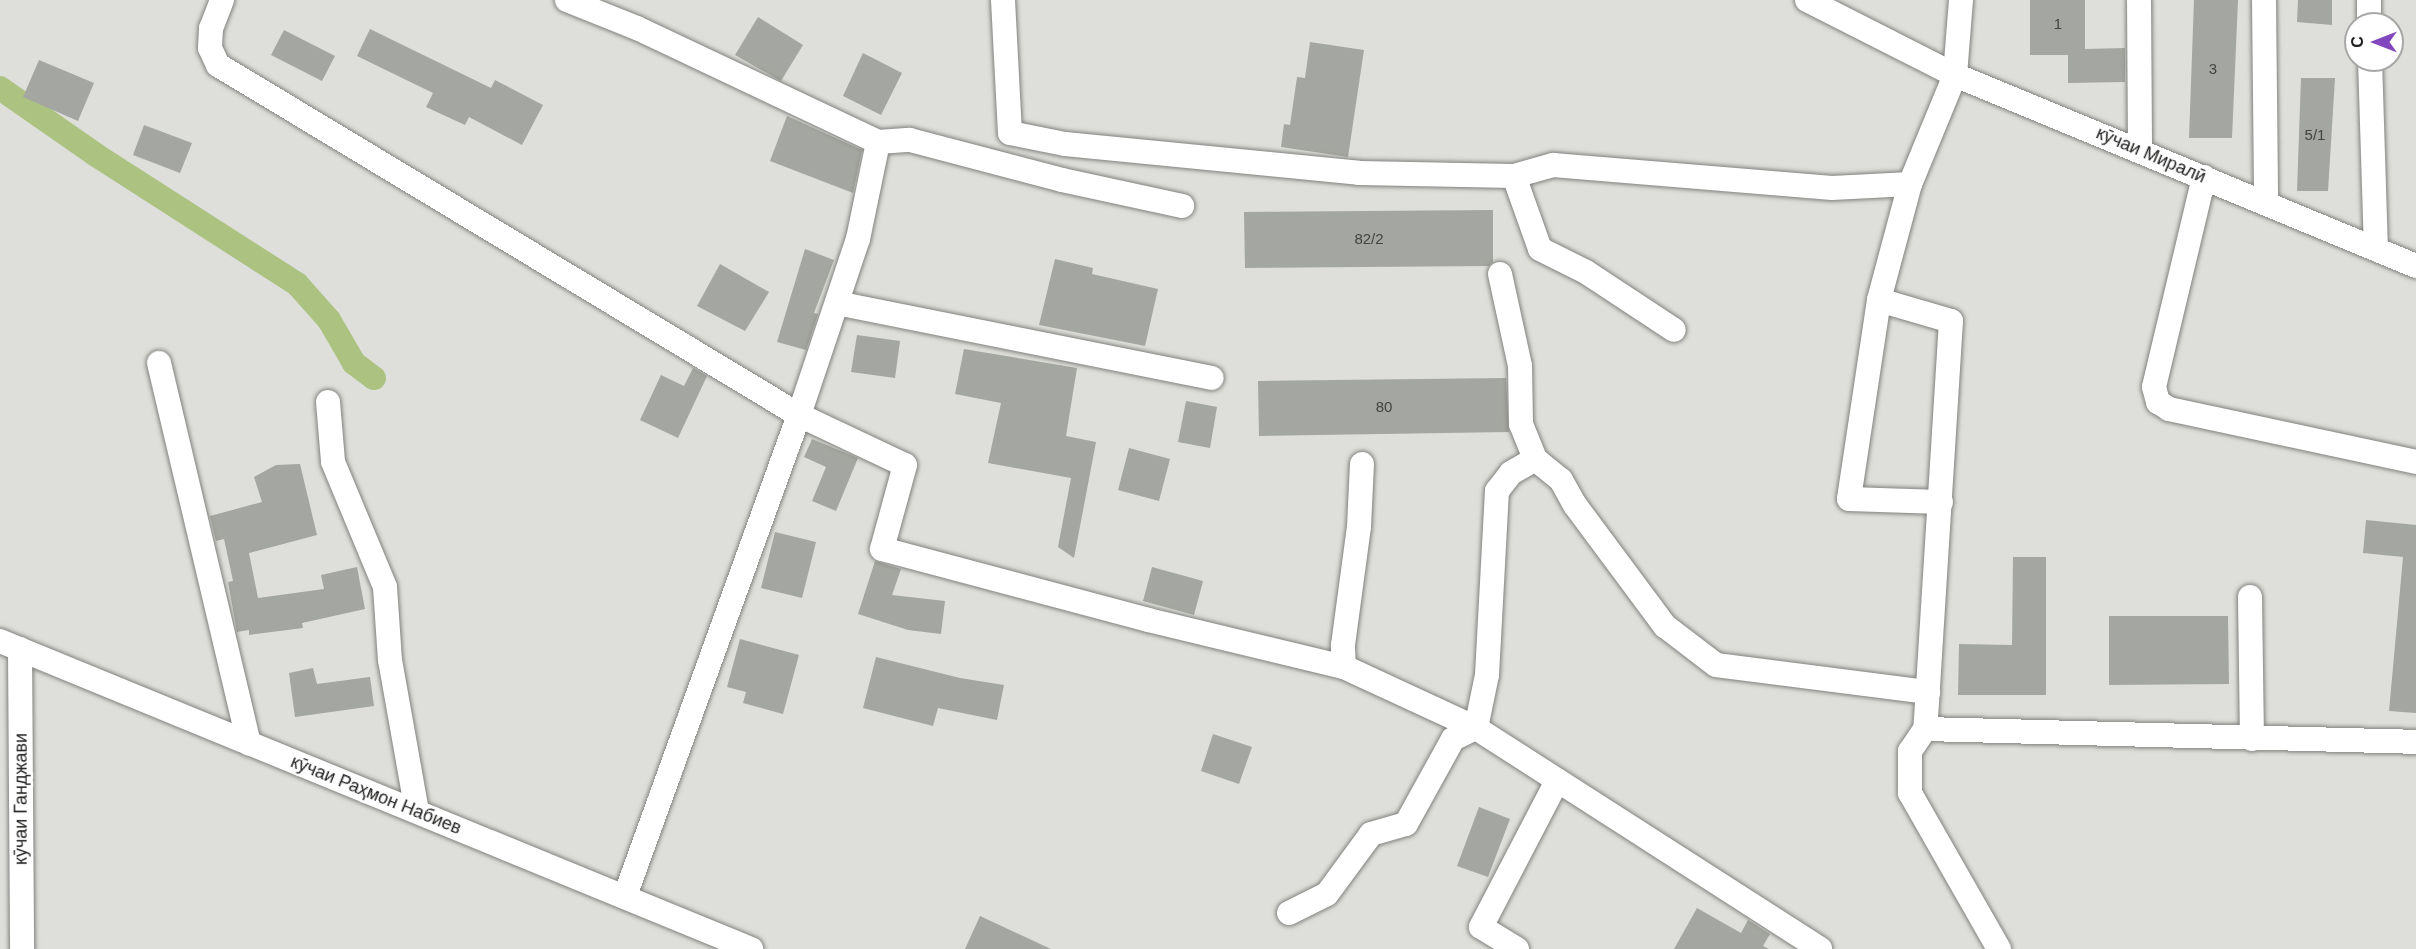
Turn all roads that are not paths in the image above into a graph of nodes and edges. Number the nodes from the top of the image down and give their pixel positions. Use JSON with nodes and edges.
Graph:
{"nodes":[{"id":1,"x":222,"y":0,"type":"edge"},
{"id":2,"x":567,"y":0,"type":"edge"},
{"id":3,"x":1002,"y":0,"type":"edge"},
{"id":4,"x":1807,"y":0,"type":"edge"},
{"id":5,"x":1961,"y":0,"type":"edge"},
{"id":6,"x":2139,"y":0,"type":"edge"},
{"id":7,"x":2264,"y":0,"type":"edge"},
{"id":8,"x":2370,"y":72,"type":"edge"},
{"id":9,"x":1955,"y":75,"type":"junction"},
{"id":10,"x":878,"y":142,"type":"junction"},
{"id":11,"x":2140,"y":150,"type":"junction"},
{"id":12,"x":1514,"y":176,"type":"junction"},
{"id":13,"x":2204,"y":177,"type":"junction"},
{"id":14,"x":1910,"y":184,"type":"junction"},
{"id":15,"x":2266,"y":203,"type":"junction"},
{"id":16,"x":1182,"y":206,"type":"dead end"},
{"id":17,"x":2376,"y":249,"type":"junction"},
{"id":18,"x":2416,"y":266,"type":"edge"},
{"id":19,"x":1500,"y":274,"type":"dead end"},
{"id":20,"x":1879,"y":300,"type":"junction"},
{"id":21,"x":837,"y":303,"type":"junction"},
{"id":22,"x":1674,"y":330,"type":"dead end"},
{"id":23,"x":159,"y":363,"type":"dead end"},
{"id":24,"x":1212,"y":378,"type":"dead end"},
{"id":25,"x":328,"y":402,"type":"dead end"},
{"id":26,"x":799,"y":415,"type":"junction"},
{"id":27,"x":1535,"y":459,"type":"junction"},
{"id":28,"x":2416,"y":462,"type":"edge"},
{"id":29,"x":1362,"y":464,"type":"dead end"},
{"id":30,"x":1941,"y":502,"type":"junction"},
{"id":31,"x":2250,"y":597,"type":"dead end"},
{"id":32,"x":10,"y":645,"type":"edge"},
{"id":33,"x":1344,"y":667,"type":"junction"},
{"id":34,"x":1928,"y":692,"type":"junction"},
{"id":35,"x":1476,"y":728,"type":"junction"},
{"id":36,"x":1925,"y":729,"type":"junction"},
{"id":37,"x":2252,"y":739,"type":"junction"},
{"id":38,"x":2416,"y":742,"type":"edge"},
{"id":39,"x":249,"y":743,"type":"junction"},
{"id":40,"x":1557,"y":781,"type":"junction"},
{"id":41,"x":417,"y":812,"type":"junction"},
{"id":42,"x":625,"y":896,"type":"junction"},
{"id":43,"x":1289,"y":913,"type":"dead end"},
{"id":44,"x":22,"y":949,"type":"edge"},
{"id":45,"x":751,"y":949,"type":"edge"},
{"id":46,"x":1517,"y":949,"type":"edge"},
{"id":47,"x":1820,"y":949,"type":"edge"},
{"id":48,"x":1999,"y":949,"type":"edge"}],
"edges":[{"from":1,"to":26,"type":"street"},
{"from":2,"to":10,"type":"street"},
{"from":3,"to":12,"type":"street"},
{"from":4,"to":9,"type":"street","name":"кӯчаи Миралӣ"},
{"from":5,"to":9,"type":"street"},
{"from":6,"to":11,"type":"street"},
{"from":7,"to":15,"type":"street"},
{"from":8,"to":17,"type":"street"},
{"from":9,"to":11,"type":"street","name":"кӯчаи Миралӣ"},
{"from":9,"to":14,"type":"street"},
{"from":10,"to":16,"type":"street"},
{"from":10,"to":21,"type":"street"},
{"from":11,"to":13,"type":"street","name":"кӯчаи Миралӣ"},
{"from":12,"to":14,"type":"street"},
{"from":12,"to":22,"type":"street"},
{"from":13,"to":15,"type":"street","name":"кӯчаи Миралӣ"},
{"from":13,"to":28,"type":"street"},
{"from":14,"to":20,"type":"street"},
{"from":15,"to":17,"type":"street","name":"кӯчаи Миралӣ"},
{"from":17,"to":18,"type":"street","name":"кӯчаи Миралӣ"},
{"from":19,"to":27,"type":"street"},
{"from":20,"to":30,"type":"street"},
{"from":20,"to":30,"type":"street"},
{"from":21,"to":24,"type":"street"},
{"from":21,"to":26,"type":"street"},
{"from":23,"to":39,"type":"street"},
{"from":25,"to":41,"type":"street"},
{"from":26,"to":33,"type":"street"},
{"from":26,"to":42,"type":"street"},
{"from":27,"to":34,"type":"street"},
{"from":27,"to":35,"type":"street"},
{"from":29,"to":33,"type":"street"},
{"from":30,"to":34,"type":"street"},
{"from":31,"to":37,"type":"street"},
{"from":32,"to":39,"type":"street","name":"кӯчаи Раҳмон Набиев"},
{"from":32,"to":44,"type":"street","name":"кӯчаи Ганджави"},
{"from":33,"to":35,"type":"street"},
{"from":34,"to":36,"type":"street"},
{"from":35,"to":40,"type":"street"},
{"from":35,"to":43,"type":"street"},
{"from":36,"to":37,"type":"street"},
{"from":36,"to":48,"type":"street"},
{"from":37,"to":38,"type":"street"},
{"from":39,"to":41,"type":"street","name":"кӯчаи Раҳмон Набиев"},
{"from":40,"to":46,"type":"street"},
{"from":40,"to":47,"type":"street"},
{"from":41,"to":42,"type":"street","name":"кӯчаи Раҳмон Набиев"},
{"from":42,"to":45,"type":"street","name":"кӯчаи Раҳмон Набиев"}]}
